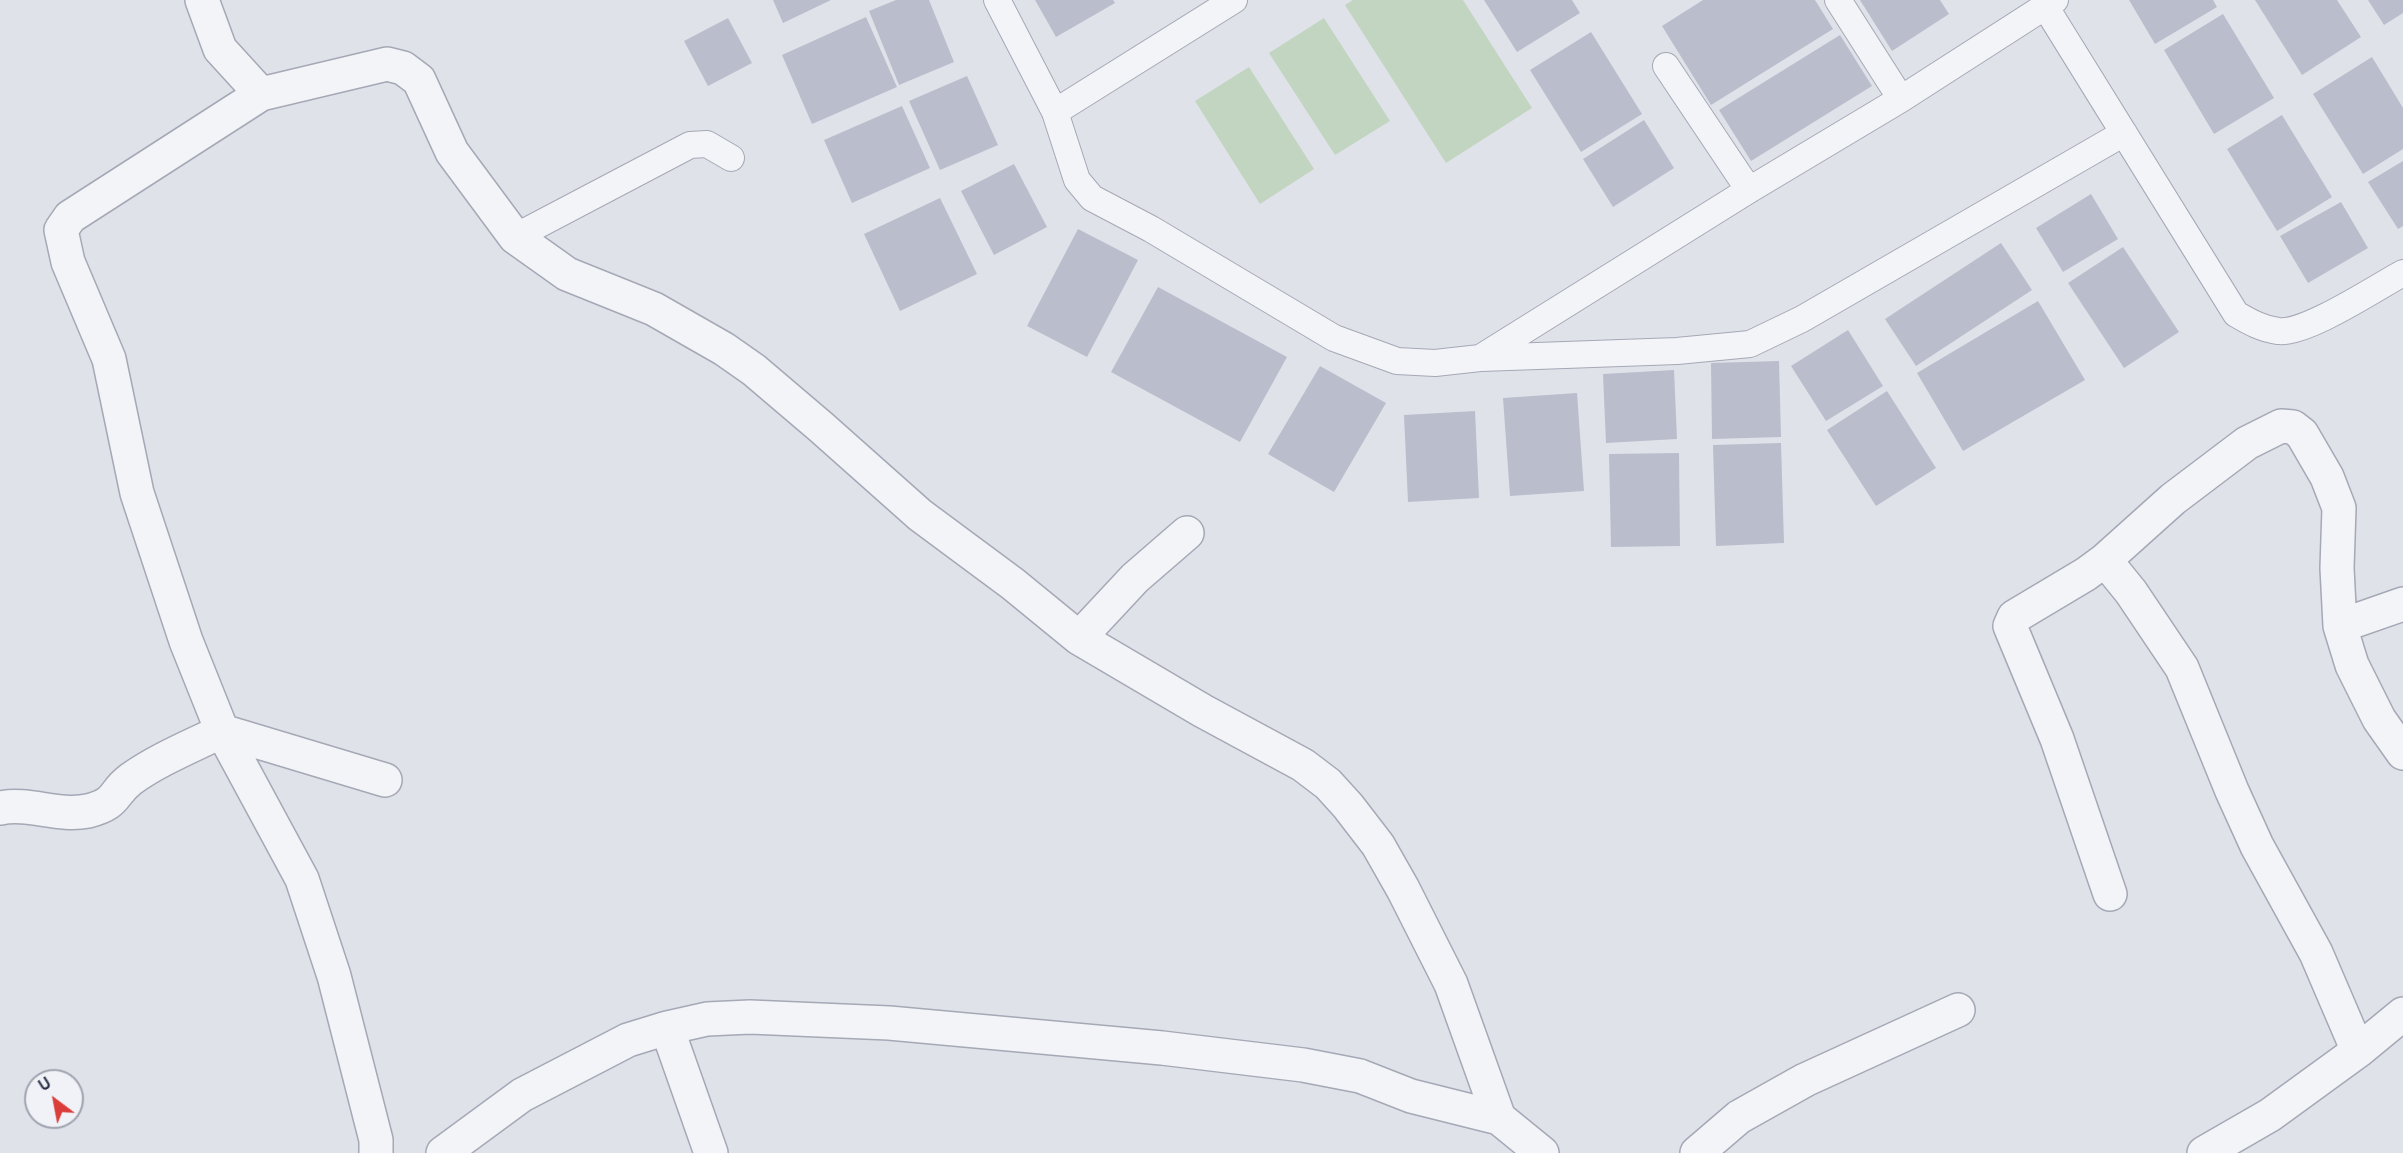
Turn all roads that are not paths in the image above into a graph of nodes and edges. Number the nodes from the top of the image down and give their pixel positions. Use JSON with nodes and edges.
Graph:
{"nodes":[{"id":1,"x":202,"y":0,"type":"edge"},
{"id":2,"x":997,"y":0,"type":"edge"},
{"id":3,"x":1234,"y":0,"type":"edge"},
{"id":4,"x":1838,"y":0,"type":"edge"},
{"id":5,"x":2050,"y":3,"type":"edge"},
{"id":6,"x":1666,"y":66,"type":"dead end"},
{"id":7,"x":261,"y":94,"type":"junction"},
{"id":8,"x":1900,"y":99,"type":"junction"},
{"id":9,"x":1055,"y":112,"type":"junction"},
{"id":10,"x":2124,"y":133,"type":"junction"},
{"id":11,"x":731,"y":158,"type":"dead end"},
{"id":12,"x":1749,"y":190,"type":"junction"},
{"id":13,"x":514,"y":237,"type":"junction"},
{"id":14,"x":2403,"y":273,"type":"edge"},
{"id":15,"x":1480,"y":358,"type":"junction"},
{"id":16,"x":1187,"y":533,"type":"dead end"},
{"id":17,"x":2105,"y":560,"type":"junction"},
{"id":18,"x":2403,"y":604,"type":"edge"},
{"id":19,"x":2340,"y":626,"type":"junction"},
{"id":20,"x":1078,"y":638,"type":"junction"},
{"id":21,"x":222,"y":731,"type":"junction"},
{"id":22,"x":2403,"y":753,"type":"edge"},
{"id":23,"x":385,"y":780,"type":"dead end"},
{"id":24,"x":0,"y":808,"type":"edge"},
{"id":25,"x":2110,"y":894,"type":"dead end"},
{"id":26,"x":1958,"y":1010,"type":"dead end"},
{"id":27,"x":2403,"y":1014,"type":"edge"},
{"id":28,"x":667,"y":1028,"type":"junction"},
{"id":29,"x":2358,"y":1051,"type":"junction"},
{"id":30,"x":1499,"y":1118,"type":"junction"},
{"id":31,"x":376,"y":1153,"type":"edge"},
{"id":32,"x":443,"y":1153,"type":"edge"},
{"id":33,"x":711,"y":1153,"type":"edge"},
{"id":34,"x":1542,"y":1153,"type":"edge"},
{"id":35,"x":1697,"y":1153,"type":"edge"},
{"id":36,"x":2204,"y":1153,"type":"edge"}],
"edges":[{"from":1,"to":7,"type":"street"},
{"from":2,"to":9,"type":"lane"},
{"from":3,"to":9,"type":"lane"},
{"from":4,"to":8,"type":"lane"},
{"from":5,"to":8,"type":"lane"},
{"from":5,"to":10,"type":"lane"},
{"from":6,"to":12,"type":"lane"},
{"from":7,"to":13,"type":"street"},
{"from":7,"to":21,"type":"street"},
{"from":8,"to":12,"type":"lane"},
{"from":9,"to":15,"type":"lane"},
{"from":10,"to":14,"type":"lane"},
{"from":10,"to":15,"type":"lane"},
{"from":11,"to":13,"type":"lane"},
{"from":12,"to":15,"type":"lane"},
{"from":13,"to":20,"type":"street"},
{"from":16,"to":20,"type":"street"},
{"from":17,"to":19,"type":"street"},
{"from":17,"to":25,"type":"street"},
{"from":17,"to":29,"type":"street"},
{"from":18,"to":19,"type":"street"},
{"from":19,"to":22,"type":"street"},
{"from":20,"to":30,"type":"street"},
{"from":21,"to":23,"type":"street"},
{"from":21,"to":24,"type":"street"},
{"from":21,"to":31,"type":"street"},
{"from":26,"to":35,"type":"street"},
{"from":27,"to":29,"type":"street"},
{"from":28,"to":30,"type":"street"},
{"from":28,"to":32,"type":"street"},
{"from":28,"to":33,"type":"street"},
{"from":29,"to":36,"type":"street"},
{"from":30,"to":34,"type":"street"}]}
